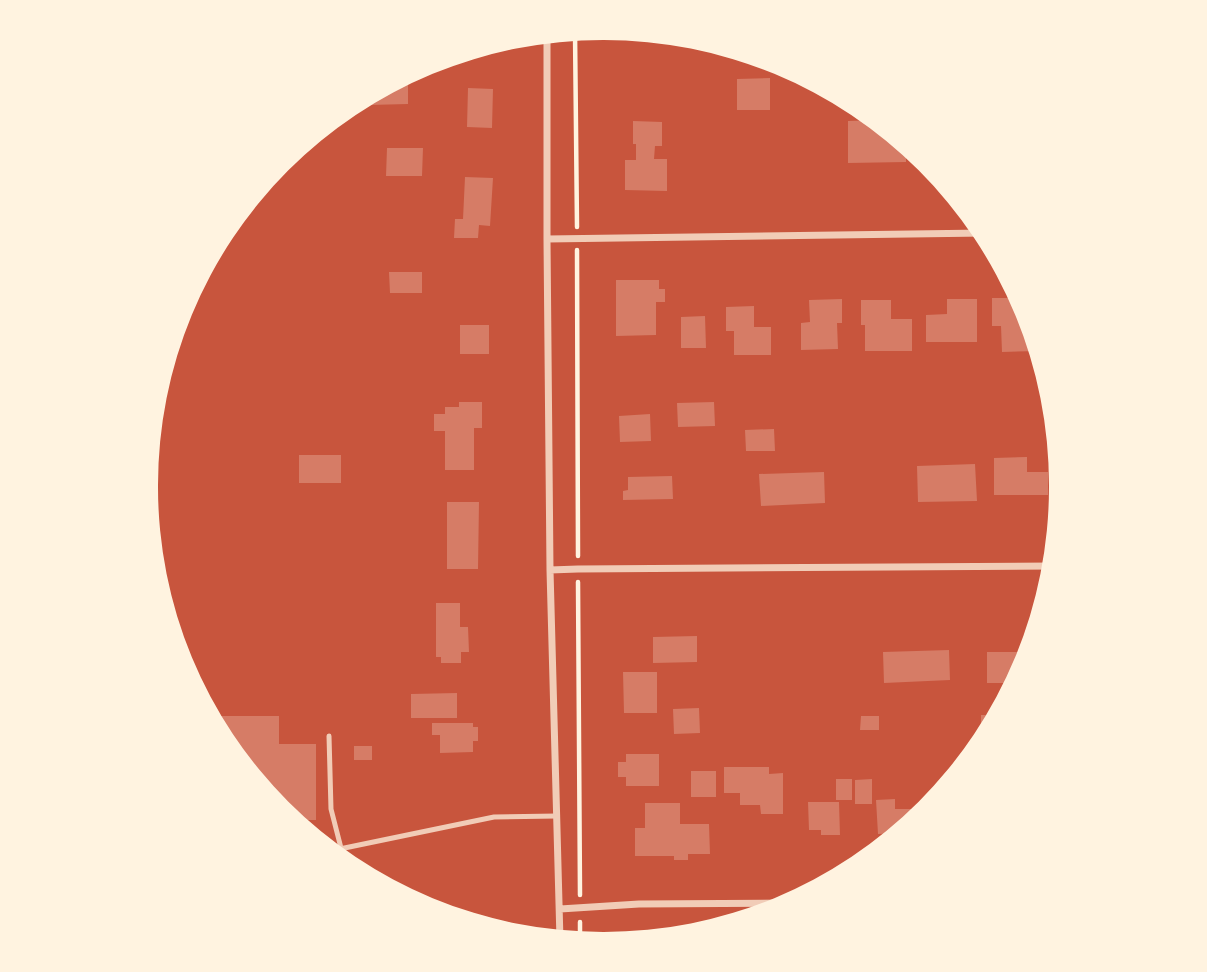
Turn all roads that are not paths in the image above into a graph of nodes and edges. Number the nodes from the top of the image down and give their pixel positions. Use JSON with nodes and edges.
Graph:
{"nodes":[{"id":1,"x":547,"y":44,"type":"edge"},
{"id":2,"x":970,"y":233,"type":"edge"},
{"id":3,"x":547,"y":239,"type":"junction"},
{"id":4,"x":1042,"y":566,"type":"edge"},
{"id":5,"x":550,"y":570,"type":"junction"},
{"id":6,"x":329,"y":736,"type":"dead end"},
{"id":7,"x":557,"y":816,"type":"junction"},
{"id":8,"x":340,"y":846,"type":"edge"},
{"id":9,"x":344,"y":848,"type":"edge"},
{"id":10,"x":760,"y":903,"type":"edge"},
{"id":11,"x":560,"y":909,"type":"junction"},
{"id":12,"x":560,"y":930,"type":"edge"}],
"edges":[{"from":1,"to":3,"type":"street"},
{"from":2,"to":3,"type":"street"},
{"from":3,"to":5,"type":"street"},
{"from":4,"to":5,"type":"street"},
{"from":5,"to":7,"type":"street"},
{"from":6,"to":8,"type":"lane"},
{"from":7,"to":9,"type":"lane"},
{"from":7,"to":11,"type":"street"},
{"from":10,"to":11,"type":"street"},
{"from":11,"to":12,"type":"street"}]}
